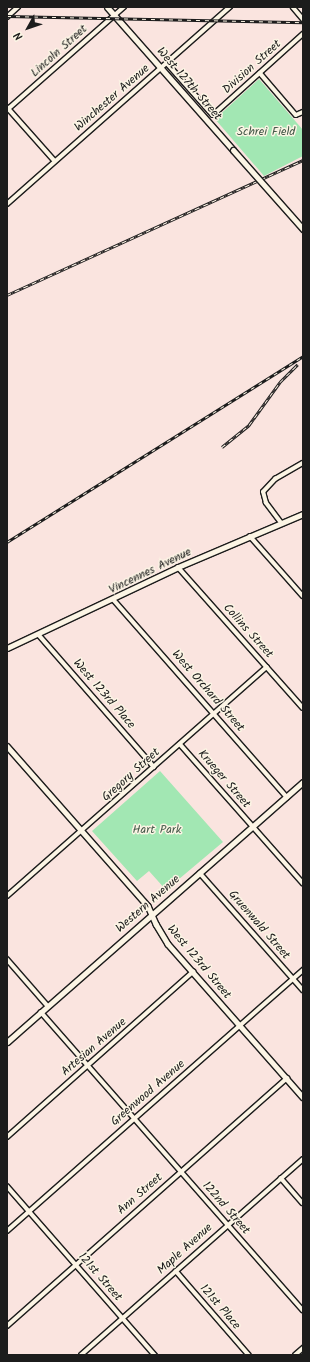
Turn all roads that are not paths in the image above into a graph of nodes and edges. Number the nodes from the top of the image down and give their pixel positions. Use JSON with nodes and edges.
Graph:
{"nodes":[{"id":1,"x":18,"y":7,"type":"edge"},
{"id":2,"x":107,"y":7,"type":"edge"},
{"id":3,"x":124,"y":7,"type":"edge"},
{"id":4,"x":230,"y":7,"type":"edge"},
{"id":5,"x":293,"y":7,"type":"edge"},
{"id":6,"x":114,"y":15,"type":"junction"},
{"id":7,"x":7,"y":17,"type":"edge"},
{"id":8,"x":303,"y":19,"type":"edge"},
{"id":9,"x":303,"y":34,"type":"edge"},
{"id":10,"x":167,"y":63,"type":"junction"},
{"id":11,"x":161,"y":68,"type":"junction"},
{"id":12,"x":260,"y":73,"type":"junction"},
{"id":13,"x":8,"y":109,"type":"edge"},
{"id":14,"x":303,"y":112,"type":"edge"},
{"id":15,"x":55,"y":161,"type":"junction"},
{"id":16,"x":7,"y":204,"type":"edge"},
{"id":17,"x":303,"y":229,"type":"edge"},
{"id":18,"x":303,"y":463,"type":"edge"},
{"id":19,"x":303,"y":514,"type":"edge"},
{"id":20,"x":281,"y":523,"type":"junction"},
{"id":21,"x":250,"y":536,"type":"junction"},
{"id":22,"x":178,"y":568,"type":"junction"},
{"id":23,"x":303,"y":596,"type":"edge"},
{"id":24,"x":113,"y":599,"type":"junction"},
{"id":25,"x":38,"y":635,"type":"junction"},
{"id":26,"x":7,"y":648,"type":"edge"},
{"id":27,"x":267,"y":667,"type":"junction"},
{"id":28,"x":303,"y":708,"type":"edge"},
{"id":29,"x":214,"y":714,"type":"junction"},
{"id":30,"x":180,"y":744,"type":"junction"},
{"id":31,"x":8,"y":748,"type":"edge"},
{"id":32,"x":154,"y":767,"type":"junction"},
{"id":33,"x":303,"y":782,"type":"edge"},
{"id":34,"x":287,"y":797,"type":"junction"},
{"id":35,"x":253,"y":827,"type":"junction"},
{"id":36,"x":82,"y":831,"type":"junction"},
{"id":37,"x":200,"y":872,"type":"junction"},
{"id":38,"x":303,"y":883,"type":"edge"},
{"id":39,"x":7,"y":896,"type":"edge"},
{"id":40,"x":152,"y":914,"type":"junction"},
{"id":41,"x":7,"y":959,"type":"edge"},
{"id":42,"x":303,"y":970,"type":"edge"},
{"id":43,"x":193,"y":972,"type":"junction"},
{"id":44,"x":293,"y":979,"type":"junction"},
{"id":45,"x":303,"y":990,"type":"edge"},
{"id":46,"x":48,"y":1006,"type":"junction"},
{"id":47,"x":41,"y":1012,"type":"junction"},
{"id":48,"x":240,"y":1025,"type":"junction"},
{"id":49,"x":7,"y":1042,"type":"edge"},
{"id":50,"x":88,"y":1065,"type":"junction"},
{"id":51,"x":287,"y":1078,"type":"junction"},
{"id":52,"x":303,"y":1096,"type":"edge"},
{"id":53,"x":134,"y":1119,"type":"junction"},
{"id":54,"x":7,"y":1136,"type":"edge"},
{"id":55,"x":303,"y":1159,"type":"edge"},
{"id":56,"x":181,"y":1172,"type":"junction"},
{"id":57,"x":281,"y":1178,"type":"junction"},
{"id":58,"x":7,"y":1186,"type":"edge"},
{"id":59,"x":303,"y":1203,"type":"edge"},
{"id":60,"x":29,"y":1211,"type":"junction"},
{"id":61,"x":228,"y":1225,"type":"junction"},
{"id":62,"x":7,"y":1231,"type":"edge"},
{"id":63,"x":76,"y":1264,"type":"junction"},
{"id":64,"x":176,"y":1272,"type":"junction"},
{"id":65,"x":303,"y":1310,"type":"edge"},
{"id":66,"x":122,"y":1318,"type":"junction"},
{"id":67,"x":7,"y":1326,"type":"edge"},
{"id":68,"x":303,"y":1348,"type":"edge"},
{"id":69,"x":81,"y":1355,"type":"edge"},
{"id":70,"x":155,"y":1355,"type":"edge"},
{"id":71,"x":249,"y":1355,"type":"edge"},
{"id":72,"x":295,"y":1355,"type":"edge"}],
"edges":[{"from":1,"to":7,"type":"street"},
{"from":2,"to":6,"type":"main road","name":"West 127th Street"},
{"from":3,"to":6,"type":"street","name":"Lincoln Street"},
{"from":4,"to":10,"type":"street","name":"Winchester Avenue"},
{"from":5,"to":8,"type":"street"},
{"from":6,"to":11,"type":"main road","name":"West 127th Street"},
{"from":6,"to":13,"type":"street","name":"Lincoln Street"},
{"from":9,"to":12,"type":"street","name":"Division Street"},
{"from":10,"to":11,"type":"street","name":"Winchester Avenue"},
{"from":10,"to":12,"type":"street","name":"Division Street"},
{"from":11,"to":15,"type":"street","name":"Winchester Avenue"},
{"from":11,"to":17,"type":"main road","name":"West 127th Street","bridge":true},
{"from":12,"to":14,"type":"street"},
{"from":13,"to":15,"type":"street"},
{"from":15,"to":16,"type":"street","name":"Winchester Avenue"},
{"from":18,"to":20,"type":"street"},
{"from":19,"to":20,"type":"main road","name":"Vincennes Avenue"},
{"from":20,"to":21,"type":"main road","name":"Vincennes Avenue"},
{"from":21,"to":22,"type":"main road","name":"Vincennes Avenue"},
{"from":21,"to":23,"type":"street"},
{"from":22,"to":24,"type":"main road","name":"Vincennes Avenue"},
{"from":22,"to":27,"type":"street","name":"Collins Street"},
{"from":24,"to":25,"type":"main road","name":"Vincennes Avenue"},
{"from":24,"to":29,"type":"street","name":"West Orchard Street"},
{"from":25,"to":26,"type":"main road","name":"Vincennes Avenue"},
{"from":25,"to":32,"type":"street","name":"West 123rd Place"},
{"from":27,"to":28,"type":"street","name":"Collins Street"},
{"from":27,"to":29,"type":"street","name":"Gregory Street"},
{"from":29,"to":30,"type":"street","name":"Gregory Street"},
{"from":29,"to":34,"type":"street","name":"West Orchard Street"},
{"from":30,"to":32,"type":"street","name":"Gregory Street"},
{"from":30,"to":35,"type":"street","name":"Krueger Street"},
{"from":31,"to":36,"type":"street","name":"West 123rd Street"},
{"from":32,"to":36,"type":"street","name":"Gregory Street"},
{"from":33,"to":34,"type":"main road","name":"Western Avenue"},
{"from":34,"to":35,"type":"main road","name":"Western Avenue"},
{"from":35,"to":37,"type":"main road","name":"Western Avenue"},
{"from":35,"to":38,"type":"street"},
{"from":36,"to":39,"type":"street","name":"Gregory Street"},
{"from":36,"to":40,"type":"street","name":"West 123rd Street"},
{"from":37,"to":40,"type":"main road","name":"Western Avenue"},
{"from":37,"to":44,"type":"street","name":"Gruenwald Street"},
{"from":40,"to":43,"type":"street","name":"West 123rd Street"},
{"from":40,"to":46,"type":"main road","name":"Western Avenue"},
{"from":41,"to":46,"type":"street"},
{"from":42,"to":44,"type":"street","name":"Greenwood Avenue"},
{"from":43,"to":48,"type":"street","name":"West 123rd Street"},
{"from":43,"to":50,"type":"street","name":"Artesian Avenue"},
{"from":44,"to":45,"type":"street","name":"Gruenwald Street"},
{"from":44,"to":48,"type":"street","name":"Greenwood Avenue"},
{"from":46,"to":47,"type":"main road","name":"Western Avenue"},
{"from":47,"to":49,"type":"main road","name":"Western Avenue"},
{"from":47,"to":50,"type":"street","name":"122nd Street"},
{"from":48,"to":51,"type":"street","name":"West 123rd Street"},
{"from":48,"to":53,"type":"street","name":"Greenwood Avenue"},
{"from":50,"to":53,"type":"street","name":"122nd Street"},
{"from":50,"to":54,"type":"street","name":"Artesian Avenue"},
{"from":51,"to":52,"type":"street","name":"West 123rd Street"},
{"from":51,"to":56,"type":"street","name":"Ann Street"},
{"from":53,"to":56,"type":"street","name":"122nd Street"},
{"from":53,"to":60,"type":"street","name":"Greenwood Avenue"},
{"from":55,"to":57,"type":"street","name":"Maple Avenue"},
{"from":56,"to":61,"type":"street","name":"122nd Street"},
{"from":56,"to":63,"type":"street","name":"Ann Street"},
{"from":57,"to":59,"type":"street"},
{"from":57,"to":61,"type":"street","name":"Maple Avenue"},
{"from":58,"to":60,"type":"street","name":"121st Street"},
{"from":60,"to":62,"type":"street","name":"Greenwood Avenue"},
{"from":60,"to":63,"type":"street","name":"121st Street"},
{"from":61,"to":64,"type":"street","name":"Maple Avenue"},
{"from":61,"to":65,"type":"street","name":"122nd Street"},
{"from":63,"to":66,"type":"street","name":"121st Street"},
{"from":63,"to":67,"type":"street","name":"Ann Street"},
{"from":64,"to":66,"type":"street","name":"Maple Avenue"},
{"from":64,"to":71,"type":"street","name":"121st Place"},
{"from":66,"to":69,"type":"street","name":"Maple Avenue"},
{"from":66,"to":70,"type":"street","name":"121st Street"},
{"from":68,"to":72,"type":"street"}]}
